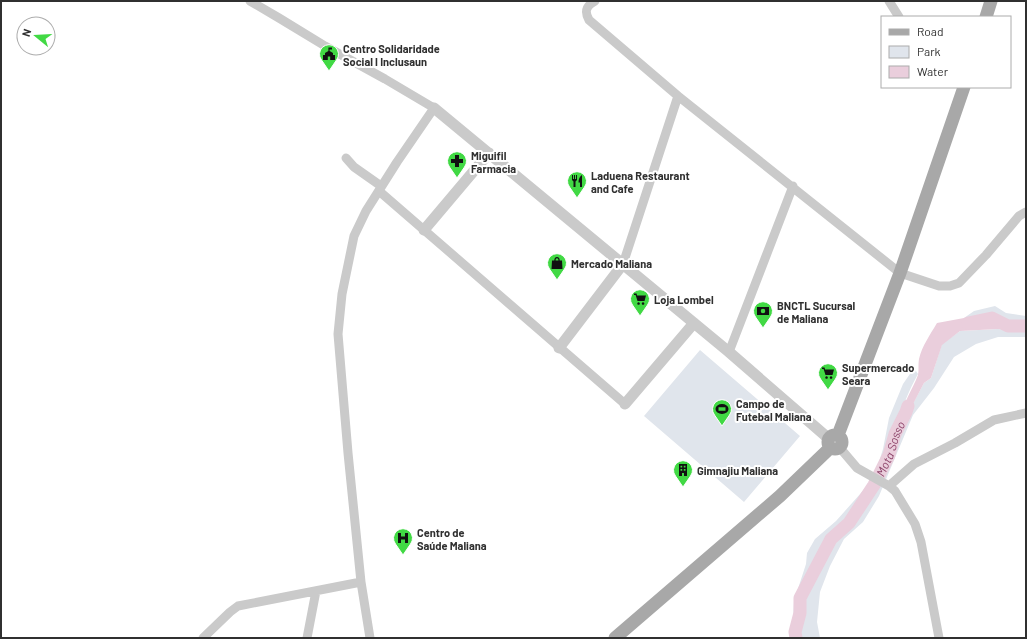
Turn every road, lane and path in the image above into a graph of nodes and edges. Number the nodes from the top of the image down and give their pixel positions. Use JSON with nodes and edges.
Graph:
{"nodes":[{"id":1,"x":250,"y":1,"type":"edge"},
{"id":2,"x":595,"y":1,"type":"edge"},
{"id":3,"x":888,"y":1,"type":"edge"},
{"id":4,"x":991,"y":1,"type":"edge"},
{"id":5,"x":898,"y":16,"type":"edge"},
{"id":6,"x":986,"y":16,"type":"edge"},
{"id":7,"x":964,"y":88,"type":"edge"},
{"id":8,"x":678,"y":96,"type":"junction"},
{"id":9,"x":434,"y":108,"type":"junction"},
{"id":10,"x":489,"y":153,"type":"junction"},
{"id":11,"x":346,"y":158,"type":"dead end"},
{"id":12,"x":793,"y":186,"type":"junction"},
{"id":13,"x":380,"y":188,"type":"junction"},
{"id":14,"x":1026,"y":212,"type":"edge"},
{"id":15,"x":424,"y":230,"type":"junction"},
{"id":16,"x":623,"y":264,"type":"junction"},
{"id":17,"x":900,"y":273,"type":"junction"},
{"id":18,"x":694,"y":323,"type":"junction"},
{"id":19,"x":559,"y":348,"type":"junction"},
{"id":20,"x":729,"y":352,"type":"junction"},
{"id":21,"x":625,"y":404,"type":"joint"},
{"id":22,"x":1026,"y":413,"type":"edge"},
{"id":23,"x":834,"y":442,"type":"junction"},
{"id":24,"x":889,"y":486,"type":"junction"},
{"id":25,"x":361,"y":582,"type":"junction"},
{"id":26,"x":316,"y":591,"type":"junction"},
{"id":27,"x":203,"y":638,"type":"edge"},
{"id":28,"x":307,"y":638,"type":"edge"},
{"id":29,"x":370,"y":638,"type":"edge"},
{"id":30,"x":615,"y":638,"type":"edge"},
{"id":31,"x":939,"y":638,"type":"edge"}],
"edges":[{"from":1,"to":9,"type":"street"},
{"from":2,"to":8,"type":"street"},
{"from":3,"to":5,"type":"street"},
{"from":4,"to":6,"type":"main road"},
{"from":7,"to":17,"type":"main road"},
{"from":8,"to":12,"type":"street"},
{"from":8,"to":16,"type":"street"},
{"from":9,"to":10,"type":"street"},
{"from":9,"to":13,"type":"street"},
{"from":10,"to":15,"type":"street"},
{"from":10,"to":16,"type":"street"},
{"from":11,"to":13,"type":"street"},
{"from":12,"to":17,"type":"street"},
{"from":12,"to":20,"type":"street"},
{"from":13,"to":15,"type":"street"},
{"from":13,"to":25,"type":"street"},
{"from":14,"to":17,"type":"street"},
{"from":15,"to":19,"type":"street"},
{"from":16,"to":18,"type":"street"},
{"from":16,"to":19,"type":"street"},
{"from":17,"to":23,"type":"main road"},
{"from":18,"to":20,"type":"street"},
{"from":18,"to":21,"type":"street"},
{"from":19,"to":21,"type":"street"},
{"from":20,"to":23,"type":"street"},
{"from":22,"to":24,"type":"street"},
{"from":23,"to":24,"type":"street"},
{"from":23,"to":30,"type":"main road"},
{"from":24,"to":31,"type":"street"},
{"from":25,"to":26,"type":"street"},
{"from":25,"to":29,"type":"street"},
{"from":26,"to":27,"type":"street"},
{"from":26,"to":28,"type":"street"}]}
